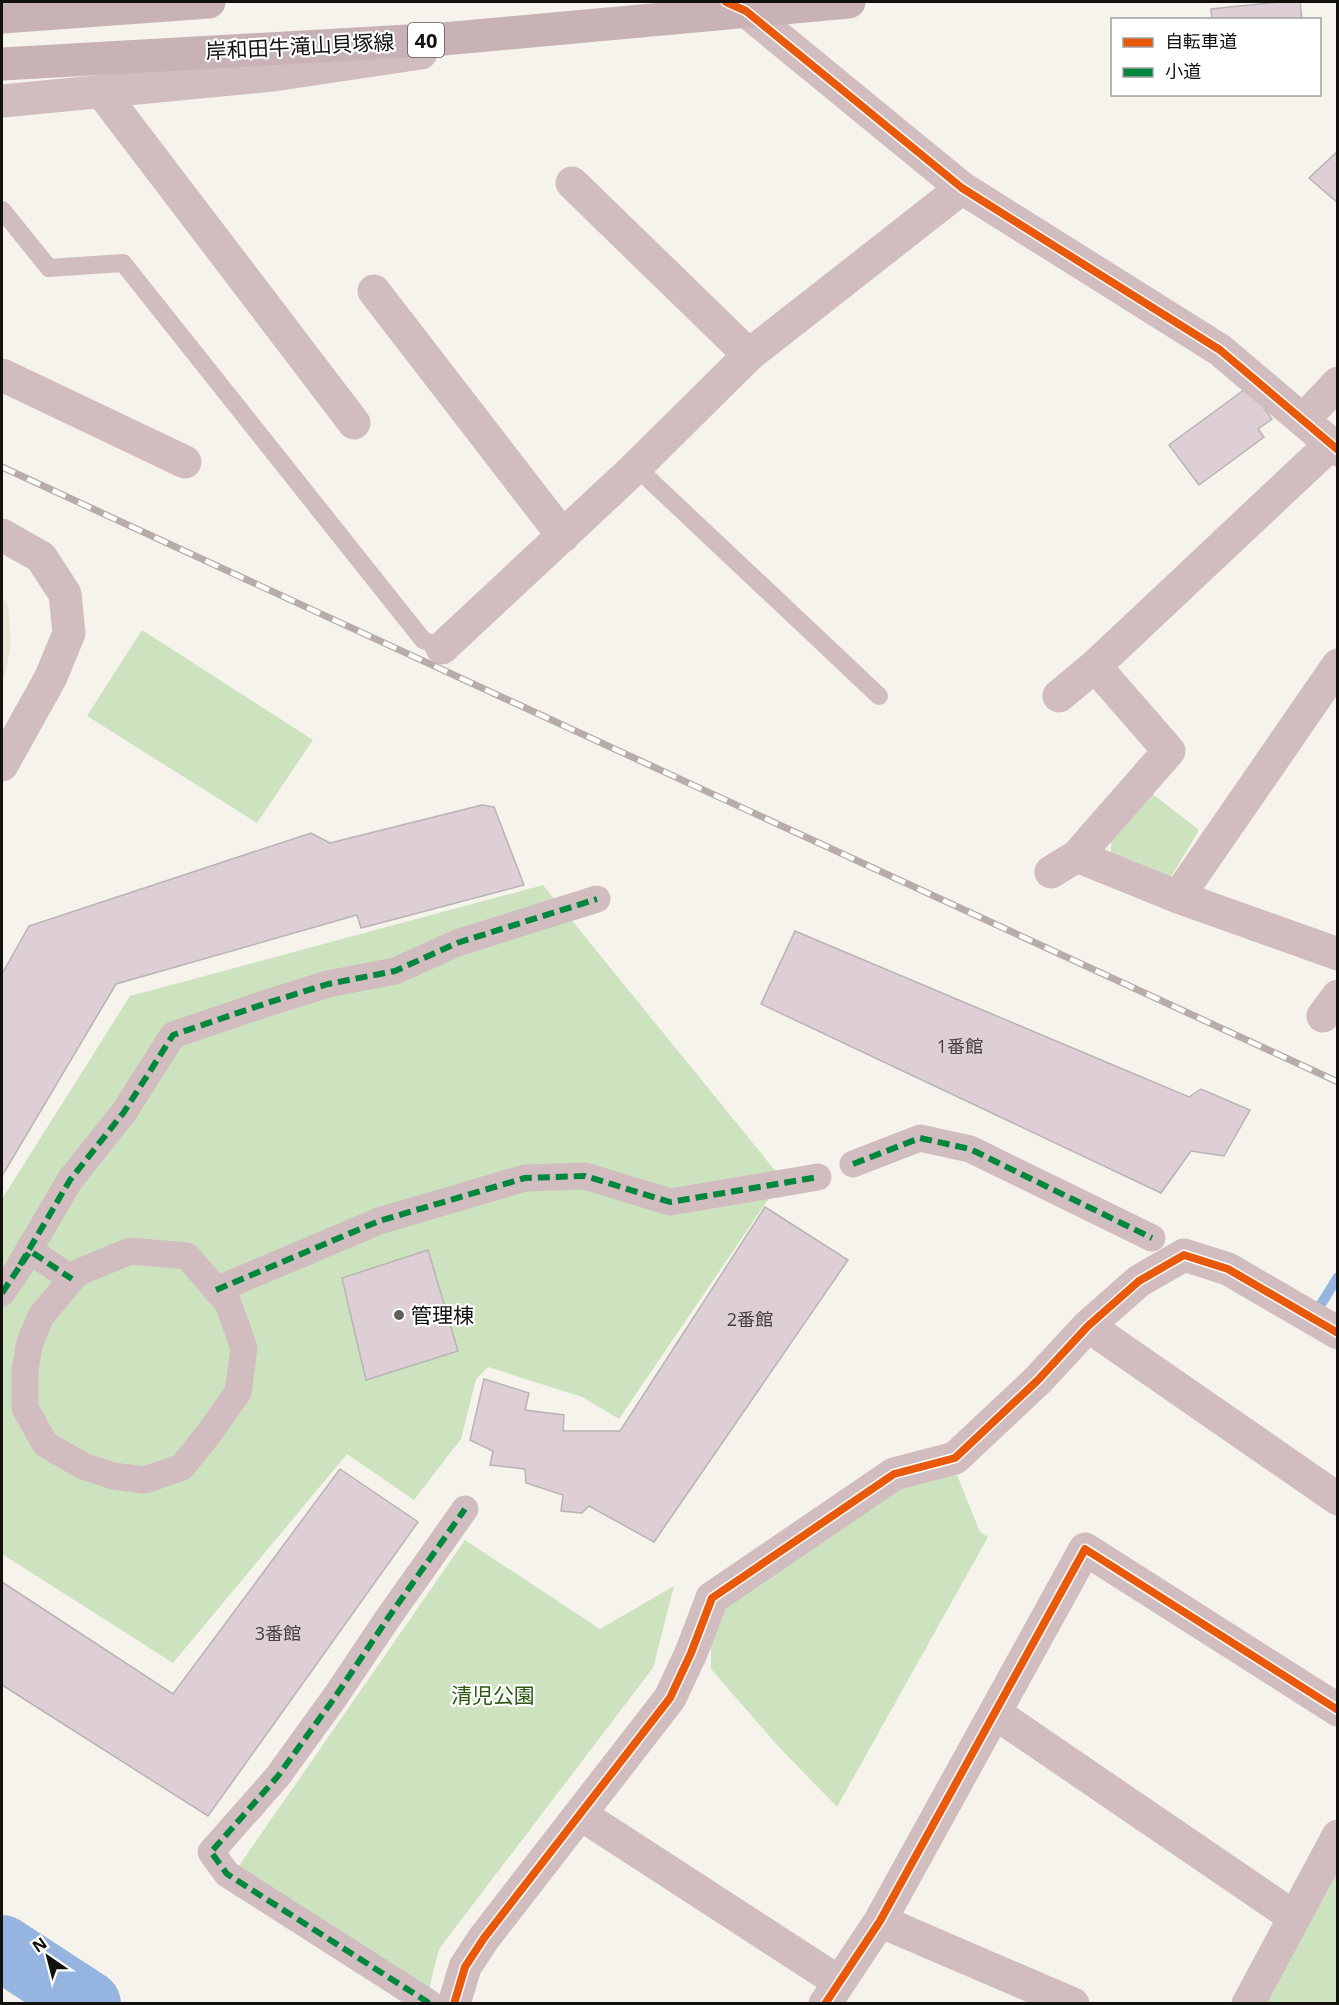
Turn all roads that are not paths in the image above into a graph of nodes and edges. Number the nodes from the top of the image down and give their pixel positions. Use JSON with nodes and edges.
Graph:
{"nodes":[{"id":1,"x":209,"y":2,"type":"edge"},
{"id":2,"x":849,"y":2,"type":"edge"},
{"id":3,"x":736,"y":6,"type":"edge"},
{"id":4,"x":2,"y":17,"type":"edge"},
{"id":5,"x":657,"y":19,"type":"junction"},
{"id":6,"x":2,"y":64,"type":"edge"},
{"id":7,"x":101,"y":91,"type":"junction"},
{"id":8,"x":2,"y":101,"type":"edge"},
{"id":9,"x":572,"y":183,"type":"dead end"},
{"id":10,"x":962,"y":188,"type":"junction"},
{"id":11,"x":2,"y":210,"type":"edge"},
{"id":12,"x":374,"y":291,"type":"dead end"},
{"id":13,"x":749,"y":355,"type":"junction"},
{"id":14,"x":2,"y":375,"type":"edge"},
{"id":15,"x":1338,"y":383,"type":"edge"},
{"id":16,"x":1303,"y":420,"type":"junction"},
{"id":17,"x":354,"y":423,"type":"dead end"},
{"id":18,"x":1334,"y":447,"type":"edge"},
{"id":19,"x":184,"y":462,"type":"dead end"},
{"id":20,"x":636,"y":467,"type":"junction"},
{"id":21,"x":2,"y":535,"type":"edge"},
{"id":22,"x":562,"y":536,"type":"junction"},
{"id":23,"x":442,"y":648,"type":"joint"},
{"id":24,"x":1338,"y":665,"type":"edge"},
{"id":25,"x":1095,"y":666,"type":"junction"},
{"id":26,"x":879,"y":696,"type":"dead end"},
{"id":27,"x":1059,"y":696,"type":"dead end"},
{"id":28,"x":2,"y":765,"type":"edge"},
{"id":29,"x":1178,"y":897,"type":"junction"},
{"id":30,"x":597,"y":899,"type":"dead end"},
{"id":31,"x":1338,"y":954,"type":"edge"},
{"id":32,"x":853,"y":1164,"type":"dead end"},
{"id":33,"x":818,"y":1177,"type":"dead end"},
{"id":34,"x":1152,"y":1238,"type":"dead end"},
{"id":35,"x":20,"y":1265,"type":"junction"},
{"id":36,"x":72,"y":1279,"type":"junction"},
{"id":37,"x":216,"y":1290,"type":"junction"},
{"id":38,"x":2,"y":1293,"type":"edge"},
{"id":39,"x":1088,"y":1326,"type":"junction"},
{"id":40,"x":1338,"y":1333,"type":"edge"},
{"id":41,"x":1338,"y":1499,"type":"edge"},
{"id":42,"x":465,"y":1509,"type":"dead end"},
{"id":43,"x":1338,"y":1710,"type":"edge"},
{"id":44,"x":995,"y":1713,"type":"junction"},
{"id":45,"x":580,"y":1814,"type":"junction"},
{"id":46,"x":1338,"y":1836,"type":"edge"},
{"id":47,"x":1294,"y":1917,"type":"junction"},
{"id":48,"x":880,"y":1921,"type":"junction"},
{"id":49,"x":832,"y":1993,"type":"edge"},
{"id":50,"x":441,"y":2003,"type":"edge"},
{"id":51,"x":1073,"y":2004,"type":"edge"},
{"id":52,"x":1248,"y":2004,"type":"edge"}],
"edges":[{"from":1,"to":4,"type":"main road"},
{"from":2,"to":3,"type":"main road","name":"岸和田牛滝山貝塚線","number":"40"},
{"from":3,"to":5,"type":"main road","name":"岸和田牛滝山貝塚線","number":"40"},
{"from":3,"to":10,"type":"street"},
{"from":5,"to":6,"type":"main road","name":"岸和田牛滝山貝塚線","number":"40"},
{"from":5,"to":7,"type":"street"},
{"from":7,"to":8,"type":"street"},
{"from":7,"to":17,"type":"street"},
{"from":9,"to":13,"type":"street"},
{"from":10,"to":13,"type":"street"},
{"from":10,"to":16,"type":"street"},
{"from":11,"to":23,"type":"lane"},
{"from":12,"to":22,"type":"street"},
{"from":13,"to":20,"type":"street"},
{"from":14,"to":19,"type":"street"},
{"from":15,"to":16,"type":"street"},
{"from":16,"to":18,"type":"street"},
{"from":18,"to":25,"type":"street"},
{"from":20,"to":22,"type":"street"},
{"from":20,"to":26,"type":"lane"},
{"from":21,"to":28,"type":"street"},
{"from":22,"to":23,"type":"street"},
{"from":24,"to":29,"type":"street"},
{"from":25,"to":27,"type":"street"},
{"from":25,"to":29,"type":"street"},
{"from":29,"to":31,"type":"street"},
{"from":30,"to":35,"type":"street"},
{"from":32,"to":34,"type":"street"},
{"from":33,"to":37,"type":"street"},
{"from":35,"to":36,"type":"street"},
{"from":35,"to":38,"type":"street"},
{"from":36,"to":37,"type":"street"},
{"from":36,"to":37,"type":"street"},
{"from":39,"to":40,"type":"street"},
{"from":39,"to":41,"type":"street"},
{"from":39,"to":45,"type":"street"},
{"from":42,"to":50,"type":"street"},
{"from":43,"to":44,"type":"street"},
{"from":44,"to":47,"type":"street"},
{"from":44,"to":48,"type":"street"},
{"from":45,"to":49,"type":"street"},
{"from":45,"to":50,"type":"street"},
{"from":46,"to":47,"type":"street"},
{"from":47,"to":52,"type":"street"},
{"from":48,"to":49,"type":"street"},
{"from":48,"to":51,"type":"street"}]}
